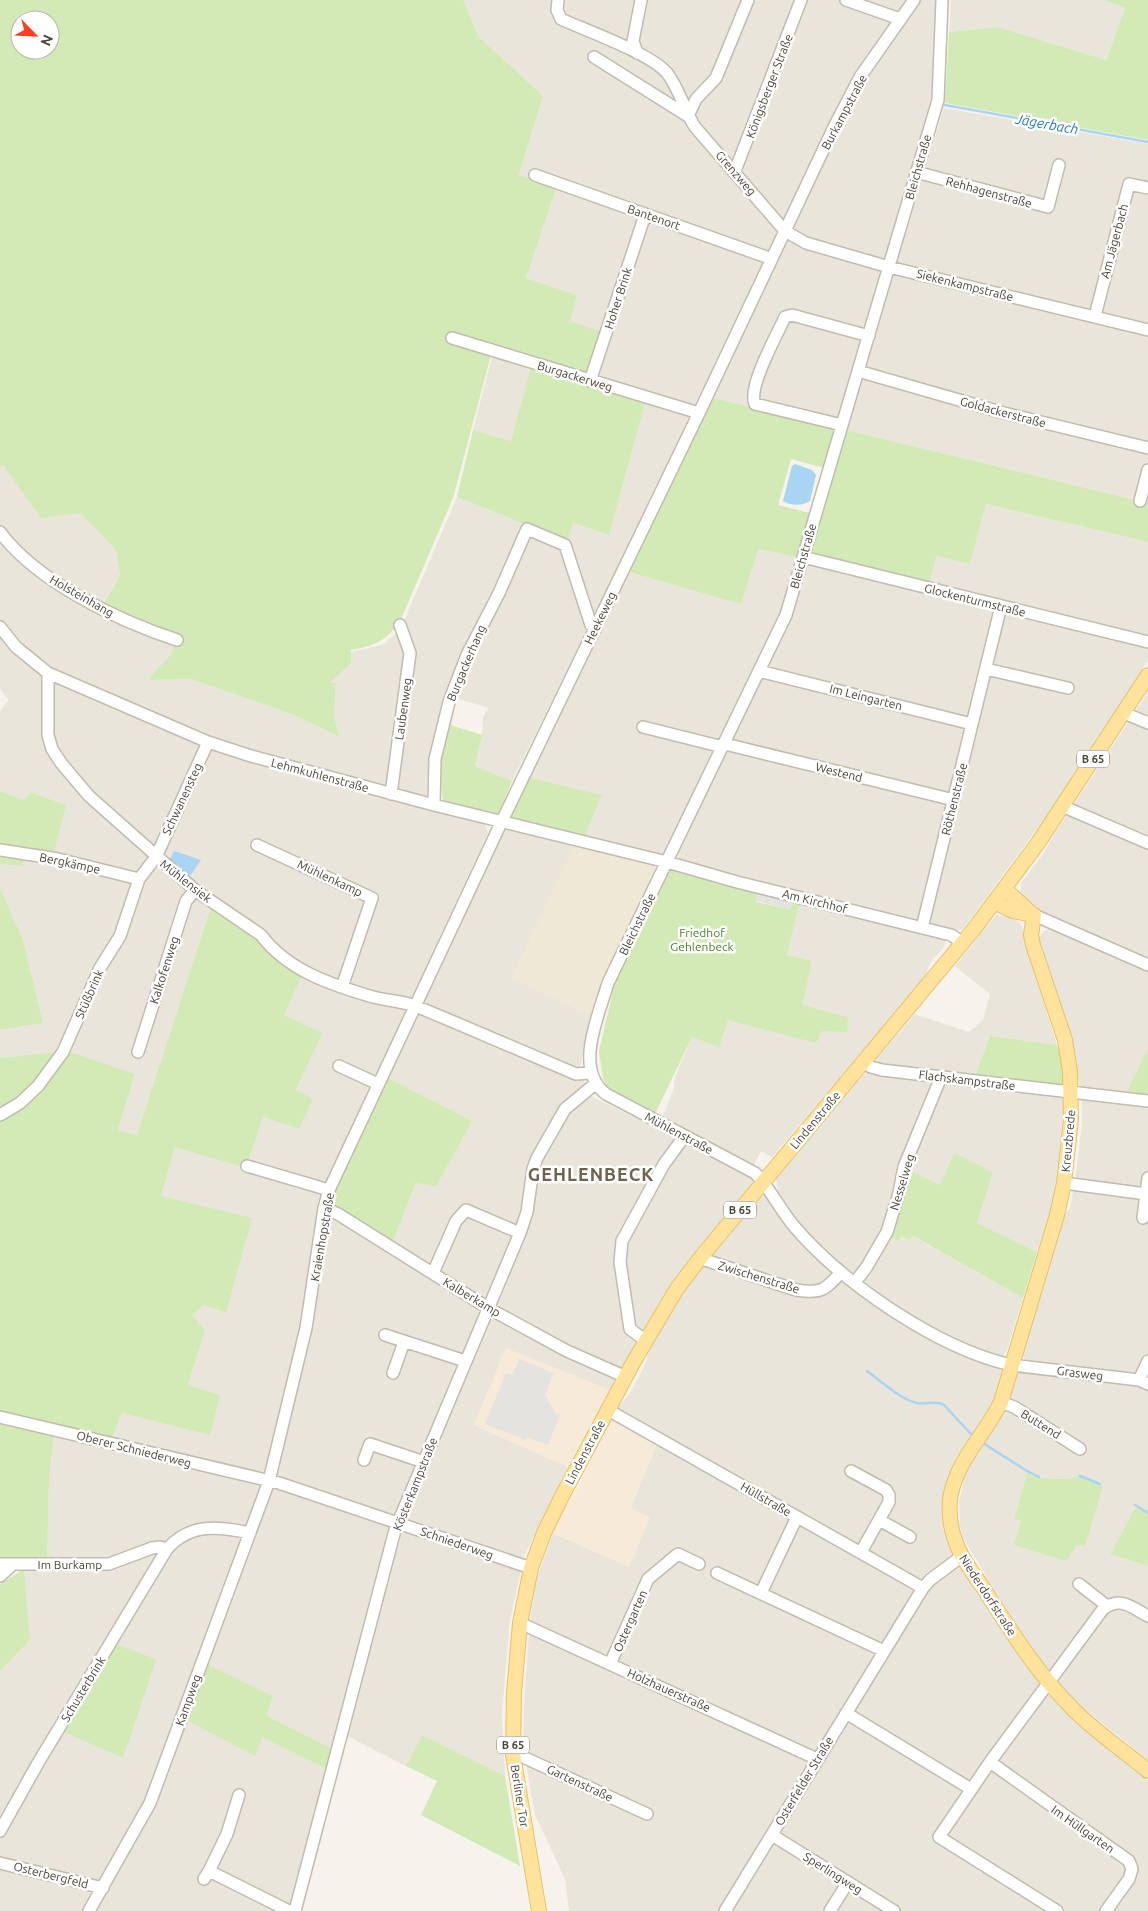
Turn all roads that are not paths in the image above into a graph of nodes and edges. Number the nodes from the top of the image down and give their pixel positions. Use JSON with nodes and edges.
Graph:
{"nodes":[{"id":1,"x":558,"y":0,"type":"edge"},
{"id":2,"x":641,"y":0,"type":"edge"},
{"id":3,"x":748,"y":0,"type":"edge"},
{"id":4,"x":801,"y":0,"type":"edge"},
{"id":5,"x":846,"y":0,"type":"edge"},
{"id":6,"x":914,"y":0,"type":"edge"},
{"id":7,"x":942,"y":0,"type":"edge"},
{"id":8,"x":900,"y":19,"type":"junction"},
{"id":9,"x":637,"y":53,"type":"junction"},
{"id":10,"x":594,"y":57,"type":"dead end"},
{"id":11,"x":688,"y":116,"type":"junction"},
{"id":12,"x":1059,"y":165,"type":"dead end"},
{"id":13,"x":735,"y":171,"type":"junction"},
{"id":14,"x":916,"y":172,"type":"junction"},
{"id":15,"x":535,"y":176,"type":"dead end"},
{"id":16,"x":1148,"y":188,"type":"edge"},
{"id":17,"x":646,"y":215,"type":"junction"},
{"id":18,"x":786,"y":230,"type":"junction"},
{"id":19,"x":772,"y":259,"type":"junction"},
{"id":20,"x":889,"y":267,"type":"junction"},
{"id":21,"x":1094,"y":316,"type":"junction"},
{"id":22,"x":1148,"y":330,"type":"edge"},
{"id":23,"x":869,"y":336,"type":"junction"},
{"id":24,"x":452,"y":338,"type":"dead end"},
{"id":25,"x":858,"y":371,"type":"junction"},
{"id":26,"x":590,"y":381,"type":"junction"},
{"id":27,"x":699,"y":413,"type":"junction"},
{"id":28,"x":842,"y":425,"type":"junction"},
{"id":29,"x":1148,"y":448,"type":"edge"},
{"id":30,"x":1148,"y":470,"type":"edge"},
{"id":31,"x":1140,"y":500,"type":"dead end"},
{"id":32,"x":0,"y":532,"type":"edge"},
{"id":33,"x":803,"y":557,"type":"junction"},
{"id":34,"x":1001,"y":606,"type":"junction"},
{"id":35,"x":400,"y":625,"type":"dead end"},
{"id":36,"x":0,"y":627,"type":"edge"},
{"id":37,"x":596,"y":628,"type":"junction"},
{"id":38,"x":177,"y":640,"type":"dead end"},
{"id":39,"x":1148,"y":642,"type":"edge"},
{"id":40,"x":986,"y":669,"type":"junction"},
{"id":41,"x":759,"y":671,"type":"junction"},
{"id":42,"x":48,"y":673,"type":"junction"},
{"id":43,"x":1148,"y":674,"type":"edge"},
{"id":44,"x":1068,"y":688,"type":"dead end"},
{"id":45,"x":1124,"y":712,"type":"junction"},
{"id":46,"x":1148,"y":723,"type":"edge"},
{"id":47,"x":972,"y":724,"type":"junction"},
{"id":48,"x":643,"y":727,"type":"dead end"},
{"id":49,"x":208,"y":742,"type":"junction"},
{"id":50,"x":724,"y":746,"type":"junction"},
{"id":51,"x":391,"y":794,"type":"junction"},
{"id":52,"x":954,"y":800,"type":"junction"},
{"id":53,"x":434,"y":806,"type":"junction"},
{"id":54,"x":1062,"y":806,"type":"junction"},
{"id":55,"x":501,"y":823,"type":"junction"},
{"id":56,"x":1148,"y":843,"type":"edge"},
{"id":57,"x":257,"y":845,"type":"dead end"},
{"id":58,"x":0,"y":850,"type":"edge"},
{"id":59,"x":156,"y":857,"type":"junction"},
{"id":60,"x":667,"y":862,"type":"junction"},
{"id":61,"x":139,"y":879,"type":"junction"},
{"id":62,"x":1004,"y":889,"type":"junction"},
{"id":63,"x":195,"y":890,"type":"junction"},
{"id":64,"x":994,"y":902,"type":"junction"},
{"id":65,"x":1034,"y":915,"type":"junction"},
{"id":66,"x":922,"y":928,"type":"junction"},
{"id":67,"x":962,"y":942,"type":"junction"},
{"id":68,"x":1148,"y":965,"type":"edge"},
{"id":69,"x":342,"y":987,"type":"junction"},
{"id":70,"x":415,"y":1006,"type":"junction"},
{"id":71,"x":138,"y":1052,"type":"dead end"},
{"id":72,"x":864,"y":1062,"type":"junction"},
{"id":73,"x":339,"y":1066,"type":"dead end"},
{"id":74,"x":590,"y":1073,"type":"junction"},
{"id":75,"x":942,"y":1077,"type":"junction"},
{"id":76,"x":378,"y":1084,"type":"junction"},
{"id":77,"x":595,"y":1084,"type":"junction"},
{"id":78,"x":1072,"y":1093,"type":"junction"},
{"id":79,"x":1148,"y":1101,"type":"edge"},
{"id":80,"x":0,"y":1115,"type":"edge"},
{"id":81,"x":684,"y":1137,"type":"junction"},
{"id":82,"x":247,"y":1166,"type":"dead end"},
{"id":83,"x":1148,"y":1178,"type":"edge"},
{"id":84,"x":764,"y":1182,"type":"junction"},
{"id":85,"x":1064,"y":1183,"type":"junction"},
{"id":86,"x":329,"y":1190,"type":"junction"},
{"id":87,"x":1146,"y":1194,"type":"junction"},
{"id":88,"x":324,"y":1208,"type":"junction"},
{"id":89,"x":1143,"y":1218,"type":"dead end"},
{"id":90,"x":520,"y":1233,"type":"junction"},
{"id":91,"x":701,"y":1257,"type":"junction"},
{"id":92,"x":841,"y":1272,"type":"junction"},
{"id":93,"x":433,"y":1273,"type":"junction"},
{"id":94,"x":855,"y":1282,"type":"junction"},
{"id":95,"x":488,"y":1308,"type":"junction"},
{"id":96,"x":385,"y":1335,"type":"dead end"},
{"id":97,"x":646,"y":1341,"type":"junction"},
{"id":98,"x":404,"y":1342,"type":"junction"},
{"id":99,"x":1148,"y":1360,"type":"edge"},
{"id":100,"x":466,"y":1361,"type":"junction"},
{"id":101,"x":1011,"y":1365,"type":"junction"},
{"id":102,"x":393,"y":1373,"type":"dead end"},
{"id":103,"x":626,"y":1377,"type":"junction"},
{"id":104,"x":1144,"y":1382,"type":"edge"},
{"id":105,"x":1001,"y":1402,"type":"junction"},
{"id":106,"x":608,"y":1410,"type":"junction"},
{"id":107,"x":0,"y":1417,"type":"edge"},
{"id":108,"x":1080,"y":1449,"type":"dead end"},
{"id":109,"x":364,"y":1460,"type":"dead end"},
{"id":110,"x":424,"y":1462,"type":"junction"},
{"id":111,"x":851,"y":1471,"type":"dead end"},
{"id":112,"x":269,"y":1482,"type":"junction"},
{"id":113,"x":797,"y":1517,"type":"junction"},
{"id":114,"x":879,"y":1520,"type":"junction"},
{"id":115,"x":398,"y":1523,"type":"junction"},
{"id":116,"x":250,"y":1533,"type":"junction"},
{"id":117,"x":910,"y":1538,"type":"dead end"},
{"id":118,"x":167,"y":1549,"type":"junction"},
{"id":119,"x":861,"y":1552,"type":"junction"},
{"id":120,"x":962,"y":1556,"type":"junction"},
{"id":121,"x":0,"y":1564,"type":"edge"},
{"id":122,"x":699,"y":1564,"type":"dead end"},
{"id":123,"x":12,"y":1565,"type":"junction"},
{"id":124,"x":531,"y":1568,"type":"junction"},
{"id":125,"x":716,"y":1573,"type":"dead end"},
{"id":126,"x":0,"y":1576,"type":"edge"},
{"id":127,"x":1078,"y":1584,"type":"dead end"},
{"id":128,"x":923,"y":1588,"type":"junction"},
{"id":129,"x":525,"y":1592,"type":"joint"},
{"id":130,"x":761,"y":1594,"type":"junction"},
{"id":131,"x":1108,"y":1606,"type":"junction"},
{"id":132,"x":1148,"y":1616,"type":"edge"},
{"id":133,"x":520,"y":1623,"type":"junction"},
{"id":134,"x":884,"y":1651,"type":"junction"},
{"id":135,"x":610,"y":1664,"type":"junction"},
{"id":136,"x":1048,"y":1683,"type":"junction"},
{"id":137,"x":846,"y":1713,"type":"junction"},
{"id":138,"x":513,"y":1755,"type":"junction"},
{"id":139,"x":818,"y":1759,"type":"junction"},
{"id":140,"x":990,"y":1762,"type":"junction"},
{"id":141,"x":1148,"y":1771,"type":"edge"},
{"id":142,"x":971,"y":1789,"type":"junction"},
{"id":143,"x":239,"y":1795,"type":"dead end"},
{"id":144,"x":647,"y":1814,"type":"dead end"},
{"id":145,"x":0,"y":1831,"type":"edge"},
{"id":146,"x":772,"y":1834,"type":"junction"},
{"id":147,"x":0,"y":1863,"type":"edge"},
{"id":148,"x":848,"y":1882,"type":"junction"},
{"id":149,"x":103,"y":1888,"type":"junction"},
{"id":150,"x":89,"y":1911,"type":"edge"},
{"id":151,"x":289,"y":1911,"type":"edge"},
{"id":152,"x":295,"y":1911,"type":"edge"},
{"id":153,"x":539,"y":1911,"type":"edge"},
{"id":154,"x":725,"y":1911,"type":"edge"},
{"id":155,"x":830,"y":1911,"type":"edge"},
{"id":156,"x":894,"y":1911,"type":"edge"},
{"id":157,"x":1057,"y":1911,"type":"edge"},
{"id":158,"x":1106,"y":1911,"type":"edge"}],
"edges":[{"from":1,"to":9,"type":"street","name":"Grenzweg"},
{"from":2,"to":9,"type":"street"},
{"from":3,"to":11,"type":"street"},
{"from":4,"to":13,"type":"street","name":"Königsberger Straße"},
{"from":5,"to":8,"type":"street"},
{"from":6,"to":8,"type":"street","name":"Burkampstraße"},
{"from":7,"to":14,"type":"street","name":"Bleichstraße"},
{"from":8,"to":18,"type":"street","name":"Burkampstraße"},
{"from":9,"to":11,"type":"street","name":"Grenzweg"},
{"from":10,"to":11,"type":"street","name":"Grenzweg"},
{"from":11,"to":13,"type":"street","name":"Grenzweg"},
{"from":12,"to":14,"type":"street","name":"Rehhagenstraße"},
{"from":13,"to":18,"type":"street","name":"Grenzweg"},
{"from":14,"to":20,"type":"street","name":"Bleichstraße"},
{"from":15,"to":17,"type":"street","name":"Bantenort"},
{"from":16,"to":21,"type":"street","name":"Am Jägerbach"},
{"from":17,"to":19,"type":"street","name":"Bantenort"},
{"from":17,"to":26,"type":"street","name":"Hoher Brink"},
{"from":18,"to":19,"type":"street","name":"Heekeweg"},
{"from":18,"to":20,"type":"street","name":"Siekenkampstraße"},
{"from":19,"to":27,"type":"street","name":"Heekeweg"},
{"from":20,"to":21,"type":"street","name":"Siekenkampstraße"},
{"from":20,"to":23,"type":"street","name":"Bleichstraße"},
{"from":21,"to":22,"type":"street","name":"Siekenkampstraße"},
{"from":23,"to":25,"type":"street","name":"Bleichstraße"},
{"from":23,"to":28,"type":"street"},
{"from":24,"to":26,"type":"street","name":"Burgackerweg"},
{"from":25,"to":28,"type":"street","name":"Bleichstraße"},
{"from":25,"to":29,"type":"street","name":"Goldackerstraße"},
{"from":26,"to":27,"type":"street","name":"Burgackerweg"},
{"from":27,"to":37,"type":"street","name":"Heekeweg"},
{"from":28,"to":33,"type":"street","name":"Bleichstraße"},
{"from":30,"to":31,"type":"street"},
{"from":32,"to":38,"type":"street","name":"Holsteinhang"},
{"from":33,"to":34,"type":"street","name":"Glockenturmstraße"},
{"from":33,"to":41,"type":"street","name":"Bleichstraße"},
{"from":34,"to":39,"type":"street","name":"Glockenturmstraße"},
{"from":34,"to":40,"type":"street","name":"Röthenstraße"},
{"from":35,"to":51,"type":"street","name":"Laubenweg"},
{"from":36,"to":42,"type":"street","name":"Lehmkuhlenstraße"},
{"from":37,"to":53,"type":"street","name":"Burgackerhang"},
{"from":37,"to":55,"type":"street","name":"Heekeweg"},
{"from":40,"to":44,"type":"street"},
{"from":40,"to":47,"type":"street","name":"Röthenstraße"},
{"from":41,"to":47,"type":"street","name":"Im Leingarten"},
{"from":41,"to":50,"type":"street","name":"Bleichstraße"},
{"from":42,"to":49,"type":"street","name":"Lehmkuhlenstraße"},
{"from":42,"to":59,"type":"street","name":"Mühlensiek"},
{"from":43,"to":45,"type":"main road","name":"Lindenstraße","number":"B 65"},
{"from":45,"to":46,"type":"street"},
{"from":45,"to":54,"type":"main road","name":"Lindenstraße","number":"B 65"},
{"from":47,"to":52,"type":"street","name":"Röthenstraße"},
{"from":48,"to":50,"type":"street","name":"Westend"},
{"from":49,"to":51,"type":"street","name":"Lehmkuhlenstraße"},
{"from":49,"to":59,"type":"street","name":"Schwanensteg"},
{"from":50,"to":52,"type":"street","name":"Westend"},
{"from":50,"to":60,"type":"street","name":"Bleichstraße"},
{"from":51,"to":53,"type":"street","name":"Lehmkuhlenstraße"},
{"from":52,"to":66,"type":"street","name":"Röthenstraße"},
{"from":53,"to":55,"type":"street","name":"Lehmkuhlenstraße"},
{"from":54,"to":56,"type":"street"},
{"from":54,"to":62,"type":"main road","name":"Lindenstraße","number":"B 65"},
{"from":55,"to":60,"type":"street","name":"Lehmkuhlenstraße"},
{"from":55,"to":70,"type":"street","name":"Heekeweg"},
{"from":57,"to":69,"type":"street","name":"Mühlenkamp"},
{"from":58,"to":61,"type":"street","name":"Bergkämpe"},
{"from":59,"to":61,"type":"street","name":"Stüßbrink"},
{"from":59,"to":63,"type":"street","name":"Mühlensiek"},
{"from":60,"to":66,"type":"street","name":"Am Kirchhof"},
{"from":60,"to":74,"type":"street","name":"Bleichstraße"},
{"from":61,"to":80,"type":"street","name":"Stüßbrink"},
{"from":62,"to":64,"type":"main road","name":"Lindenstraße","number":"B 65"},
{"from":62,"to":65,"type":"main road"},
{"from":63,"to":69,"type":"street","name":"Mühlensiek"},
{"from":63,"to":71,"type":"street","name":"Kalkofenweg"},
{"from":64,"to":65,"type":"main road"},
{"from":64,"to":67,"type":"main road","name":"Lindenstraße","number":"B 65"},
{"from":65,"to":68,"type":"street"},
{"from":65,"to":78,"type":"main road","name":"Kreuzbrede"},
{"from":66,"to":67,"type":"street","name":"Am Kirchhof"},
{"from":67,"to":72,"type":"main road","name":"Lindenstraße","number":"B 65"},
{"from":69,"to":70,"type":"street","name":"Mühlensiek"},
{"from":70,"to":74,"type":"street"},
{"from":70,"to":76,"type":"street","name":"Kraienhopstraße"},
{"from":72,"to":75,"type":"street","name":"Flachskampstraße"},
{"from":72,"to":84,"type":"main road","name":"Lindenstraße","number":"B 65"},
{"from":73,"to":76,"type":"street"},
{"from":74,"to":77,"type":"street","name":"Bleichstraße"},
{"from":75,"to":78,"type":"street","name":"Flachskampstraße"},
{"from":75,"to":94,"type":"street","name":"Nesselweg"},
{"from":76,"to":86,"type":"street","name":"Kraienhopstraße"},
{"from":77,"to":81,"type":"street","name":"Mühlenstraße"},
{"from":77,"to":90,"type":"street","name":"Kösterkampstraße"},
{"from":78,"to":79,"type":"street","name":"Flachskampstraße"},
{"from":78,"to":85,"type":"main road","name":"Kreuzbrede"},
{"from":81,"to":84,"type":"street","name":"Mühlenstraße"},
{"from":81,"to":97,"type":"street"},
{"from":82,"to":86,"type":"street"},
{"from":83,"to":87,"type":"street"},
{"from":84,"to":91,"type":"main road","name":"Lindenstraße","number":"B 65"},
{"from":84,"to":92,"type":"street"},
{"from":85,"to":87,"type":"street"},
{"from":85,"to":101,"type":"main road","name":"Kreuzbrede"},
{"from":86,"to":88,"type":"street","name":"Kraienhopstraße"},
{"from":87,"to":89,"type":"street"},
{"from":88,"to":93,"type":"street","name":"Kalberkamp"},
{"from":88,"to":112,"type":"street","name":"Kraienhopstraße"},
{"from":90,"to":93,"type":"street"},
{"from":90,"to":95,"type":"street","name":"Kösterkampstraße"},
{"from":91,"to":92,"type":"street","name":"Zwischenstraße"},
{"from":91,"to":97,"type":"main road","name":"Lindenstraße","number":"B 65"},
{"from":92,"to":94,"type":"street"},
{"from":93,"to":95,"type":"street","name":"Kalberkamp"},
{"from":94,"to":101,"type":"street"},
{"from":95,"to":100,"type":"street","name":"Kösterkampstraße"},
{"from":95,"to":103,"type":"street","name":"Kalberkamp"},
{"from":96,"to":98,"type":"street"},
{"from":97,"to":103,"type":"main road","name":"Lindenstraße","number":"B 65"},
{"from":98,"to":100,"type":"street"},
{"from":98,"to":102,"type":"street"},
{"from":99,"to":104,"type":"street"},
{"from":100,"to":110,"type":"street","name":"Kösterkampstraße"},
{"from":101,"to":104,"type":"street","name":"Grasweg"},
{"from":101,"to":105,"type":"main road","name":"Niederdorfstraße"},
{"from":103,"to":106,"type":"main road","name":"Lindenstraße","number":"B 65"},
{"from":105,"to":108,"type":"street","name":"Buttend"},
{"from":105,"to":120,"type":"main road","name":"Niederdorfstraße"},
{"from":106,"to":113,"type":"street","name":"Hüllstraße"},
{"from":106,"to":124,"type":"main road","name":"Lindenstraße","number":"B 65"},
{"from":107,"to":112,"type":"street","name":"Oberer Schniederweg"},
{"from":109,"to":110,"type":"street"},
{"from":110,"to":115,"type":"street","name":"Kösterkampstraße"},
{"from":111,"to":114,"type":"street"},
{"from":112,"to":115,"type":"street","name":"Schniederweg"},
{"from":112,"to":116,"type":"street","name":"Kampweg"},
{"from":113,"to":119,"type":"street","name":"Hüllstraße"},
{"from":113,"to":130,"type":"street"},
{"from":114,"to":117,"type":"street"},
{"from":114,"to":119,"type":"street"},
{"from":115,"to":124,"type":"street","name":"Schniederweg"},
{"from":115,"to":152,"type":"street","name":"Kösterkampstraße"},
{"from":116,"to":118,"type":"street"},
{"from":116,"to":149,"type":"street","name":"Kampweg"},
{"from":118,"to":123,"type":"street","name":"Im Burkamp"},
{"from":118,"to":145,"type":"street","name":"Schusterbrink"},
{"from":119,"to":128,"type":"street","name":"Hüllstraße"},
{"from":120,"to":128,"type":"street","name":"Osterfelder Straße"},
{"from":120,"to":136,"type":"main road","name":"Niederdorfstraße"},
{"from":121,"to":123,"type":"street","name":"Im Burkamp"},
{"from":122,"to":135,"type":"street","name":"Ostergarten"},
{"from":123,"to":126,"type":"street"},
{"from":124,"to":129,"type":"main road","name":"Lindenstraße","number":"B 65"},
{"from":125,"to":130,"type":"street"},
{"from":127,"to":131,"type":"street"},
{"from":128,"to":134,"type":"street","name":"Osterfelder Straße"},
{"from":129,"to":133,"type":"main road","name":"Berliner Tor","number":"B 65"},
{"from":130,"to":134,"type":"street"},
{"from":131,"to":132,"type":"street"},
{"from":131,"to":136,"type":"street"},
{"from":133,"to":135,"type":"street","name":"Holzhauerstraße"},
{"from":133,"to":138,"type":"main road","name":"Berliner Tor","number":"B 65"},
{"from":134,"to":137,"type":"street","name":"Osterfelder Straße"},
{"from":135,"to":139,"type":"street","name":"Holzhauerstraße"},
{"from":136,"to":140,"type":"street"},
{"from":136,"to":141,"type":"main road","name":"Niederdorfstraße"},
{"from":137,"to":139,"type":"street","name":"Osterfelder Straße"},
{"from":137,"to":142,"type":"street"},
{"from":138,"to":144,"type":"street","name":"Gartenstraße"},
{"from":138,"to":153,"type":"main road","name":"Berliner Tor","number":"B 65"},
{"from":139,"to":146,"type":"street","name":"Osterfelder Straße"},
{"from":140,"to":142,"type":"street"},
{"from":140,"to":158,"type":"street","name":"Im Hüllgarten"},
{"from":142,"to":157,"type":"street"},
{"from":143,"to":151,"type":"street"},
{"from":146,"to":148,"type":"street","name":"Sperlingweg"},
{"from":146,"to":154,"type":"street","name":"Osterfelder Straße"},
{"from":147,"to":149,"type":"street","name":"Osterbergfeld"},
{"from":148,"to":155,"type":"street"},
{"from":148,"to":156,"type":"street","name":"Sperlingweg"},
{"from":149,"to":150,"type":"street","name":"Kampweg"}]}
